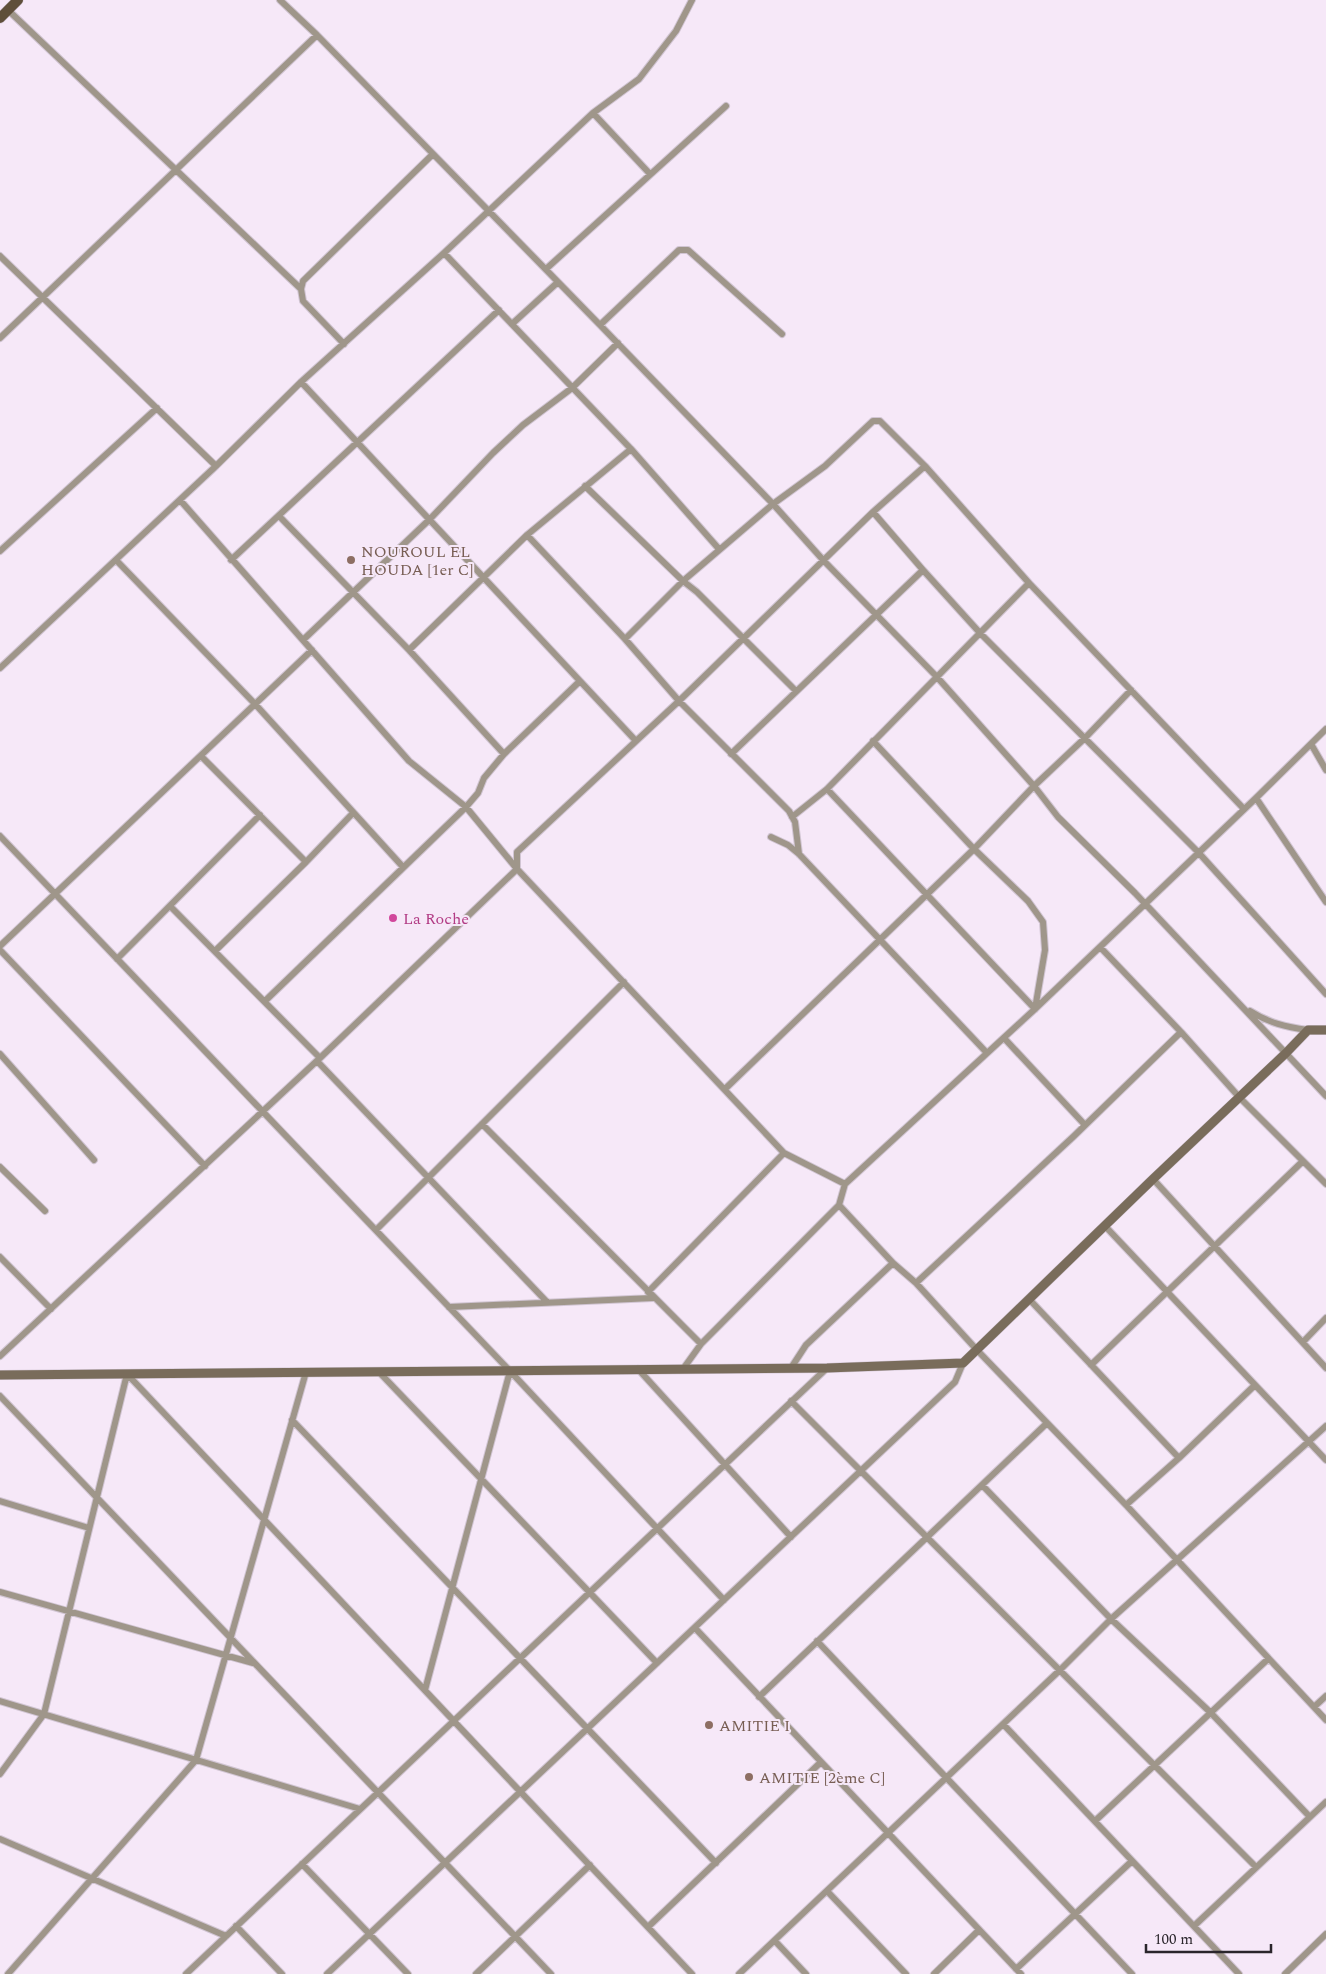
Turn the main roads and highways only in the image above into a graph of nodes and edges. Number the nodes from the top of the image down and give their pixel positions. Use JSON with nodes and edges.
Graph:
{"nodes":[{"id":1,"x":18,"y":0,"type":"edge"},
{"id":2,"x":0,"y":18,"type":"edge"}],
"edges":[{"from":1,"to":2,"type":"main road"}]}
